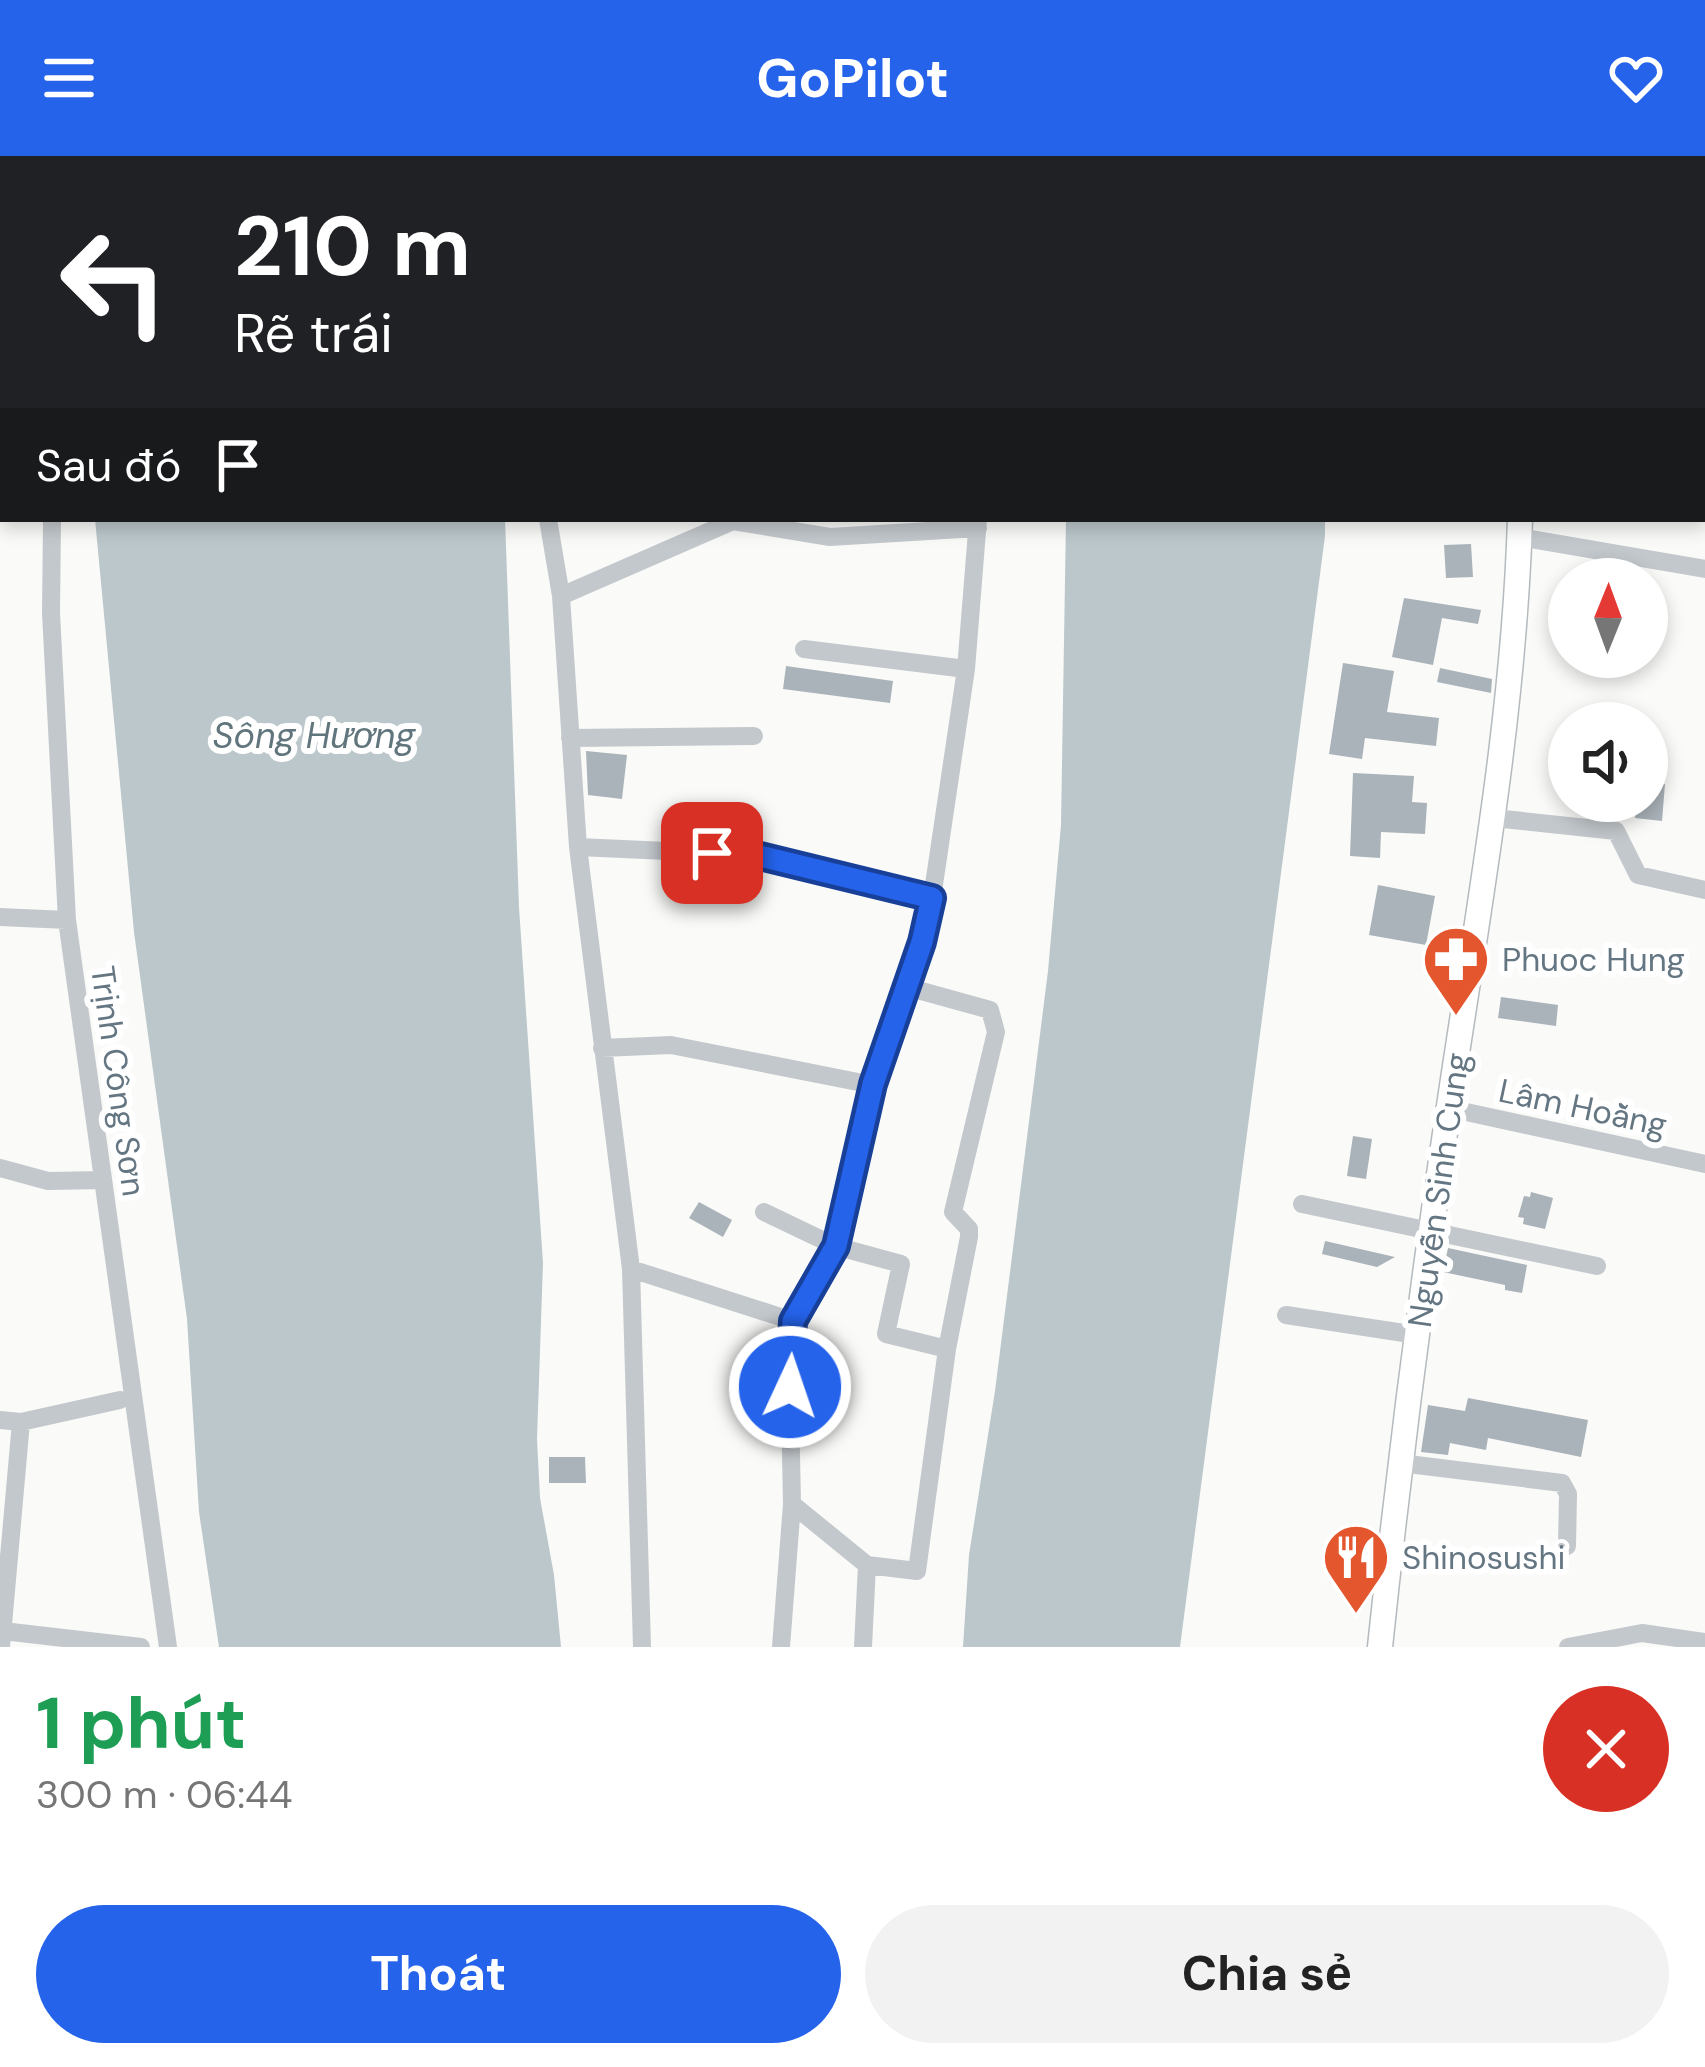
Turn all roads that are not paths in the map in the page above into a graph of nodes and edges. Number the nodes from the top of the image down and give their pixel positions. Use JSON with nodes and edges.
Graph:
{"nodes":[{"id":1,"x":52,"y":522,"type":"edge"},
{"id":2,"x":549,"y":522,"type":"edge"},
{"id":3,"x":728,"y":522,"type":"edge"},
{"id":4,"x":744,"y":522,"type":"edge"},
{"id":5,"x":978,"y":523,"type":"edge"},
{"id":6,"x":1519,"y":528,"type":"edge"},
{"id":7,"x":1705,"y":568,"type":"edge"},
{"id":8,"x":561,"y":596,"type":"junction"},
{"id":9,"x":804,"y":649,"type":"dead end"},
{"id":10,"x":965,"y":669,"type":"junction"},
{"id":11,"x":754,"y":736,"type":"dead end"},
{"id":12,"x":570,"y":738,"type":"junction"},
{"id":13,"x":1494,"y":818,"type":"junction"},
{"id":14,"x":578,"y":847,"type":"junction"},
{"id":15,"x":1705,"y":890,"type":"edge"},
{"id":16,"x":932,"y":898,"type":"junction"},
{"id":17,"x":0,"y":917,"type":"edge"},
{"id":18,"x":67,"y":920,"type":"junction"},
{"id":19,"x":907,"y":987,"type":"junction"},
{"id":20,"x":602,"y":1048,"type":"junction"},
{"id":21,"x":873,"y":1084,"type":"junction"},
{"id":22,"x":1448,"y":1108,"type":"junction"},
{"id":23,"x":1705,"y":1164,"type":"edge"},
{"id":24,"x":0,"y":1168,"type":"edge"},
{"id":25,"x":103,"y":1180,"type":"junction"},
{"id":26,"x":1302,"y":1204,"type":"dead end"},
{"id":27,"x":764,"y":1212,"type":"dead end"},
{"id":28,"x":1432,"y":1229,"type":"junction"},
{"id":29,"x":836,"y":1246,"type":"junction"},
{"id":30,"x":1597,"y":1266,"type":"dead end"},
{"id":31,"x":631,"y":1269,"type":"junction"},
{"id":32,"x":1286,"y":1315,"type":"dead end"},
{"id":33,"x":793,"y":1321,"type":"junction"},
{"id":34,"x":1417,"y":1335,"type":"junction"},
{"id":35,"x":947,"y":1349,"type":"junction"},
{"id":36,"x":120,"y":1400,"type":"dead end"},
{"id":37,"x":0,"y":1420,"type":"edge"},
{"id":38,"x":21,"y":1422,"type":"junction"},
{"id":39,"x":1400,"y":1463,"type":"junction"},
{"id":40,"x":792,"y":1504,"type":"junction"},
{"id":41,"x":1567,"y":1546,"type":"dead end"},
{"id":42,"x":868,"y":1565,"type":"junction"},
{"id":43,"x":2,"y":1609,"type":"edge"},
{"id":44,"x":2,"y":1639,"type":"edge"},
{"id":45,"x":1705,"y":1642,"type":"edge"},
{"id":46,"x":1579,"y":1646,"type":"edge"},
{"id":47,"x":141,"y":1647,"type":"edge"},
{"id":48,"x":168,"y":1647,"type":"edge"},
{"id":49,"x":642,"y":1647,"type":"edge"},
{"id":50,"x":782,"y":1647,"type":"edge"},
{"id":51,"x":863,"y":1647,"type":"edge"},
{"id":52,"x":1380,"y":1647,"type":"edge"}],
"edges":[{"from":1,"to":18,"type":"street","name":"Trịnh Công Sơn"},
{"from":2,"to":8,"type":"street"},
{"from":3,"to":8,"type":"street"},
{"from":4,"to":5,"type":"street"},
{"from":5,"to":10,"type":"street"},
{"from":6,"to":7,"type":"street"},
{"from":6,"to":13,"type":"main road","name":"Nguyễn Sinh Cung"},
{"from":8,"to":12,"type":"street"},
{"from":9,"to":10,"type":"street"},
{"from":10,"to":16,"type":"street"},
{"from":11,"to":12,"type":"street"},
{"from":12,"to":14,"type":"street"},
{"from":13,"to":15,"type":"street"},
{"from":13,"to":22,"type":"main road","name":"Nguyễn Sinh Cung"},
{"from":14,"to":16,"type":"street"},
{"from":14,"to":20,"type":"street"},
{"from":16,"to":19,"type":"street"},
{"from":17,"to":18,"type":"street"},
{"from":18,"to":25,"type":"street","name":"Trịnh Công Sơn"},
{"from":19,"to":21,"type":"street"},
{"from":19,"to":35,"type":"street"},
{"from":20,"to":21,"type":"street"},
{"from":20,"to":31,"type":"street"},
{"from":21,"to":29,"type":"street"},
{"from":22,"to":23,"type":"street","name":"Lâm Hoằng"},
{"from":22,"to":28,"type":"main road","name":"Nguyễn Sinh Cung"},
{"from":24,"to":25,"type":"street"},
{"from":25,"to":48,"type":"street","name":"Trịnh Công Sơn"},
{"from":26,"to":28,"type":"street"},
{"from":27,"to":29,"type":"street"},
{"from":28,"to":30,"type":"street"},
{"from":28,"to":34,"type":"main road","name":"Nguyễn Sinh Cung"},
{"from":29,"to":33,"type":"street"},
{"from":29,"to":35,"type":"street"},
{"from":31,"to":33,"type":"street"},
{"from":31,"to":49,"type":"street"},
{"from":32,"to":34,"type":"street"},
{"from":33,"to":40,"type":"street"},
{"from":34,"to":39,"type":"main road","name":"Nguyễn Sinh Cung"},
{"from":35,"to":42,"type":"street"},
{"from":36,"to":38,"type":"street"},
{"from":37,"to":38,"type":"street"},
{"from":38,"to":43,"type":"street"},
{"from":39,"to":41,"type":"street"},
{"from":39,"to":52,"type":"main road","name":"Nguyễn Sinh Cung"},
{"from":40,"to":42,"type":"street"},
{"from":40,"to":50,"type":"street"},
{"from":42,"to":51,"type":"street"},
{"from":43,"to":44,"type":"street"},
{"from":44,"to":47,"type":"street"},
{"from":45,"to":46,"type":"street"}]}
